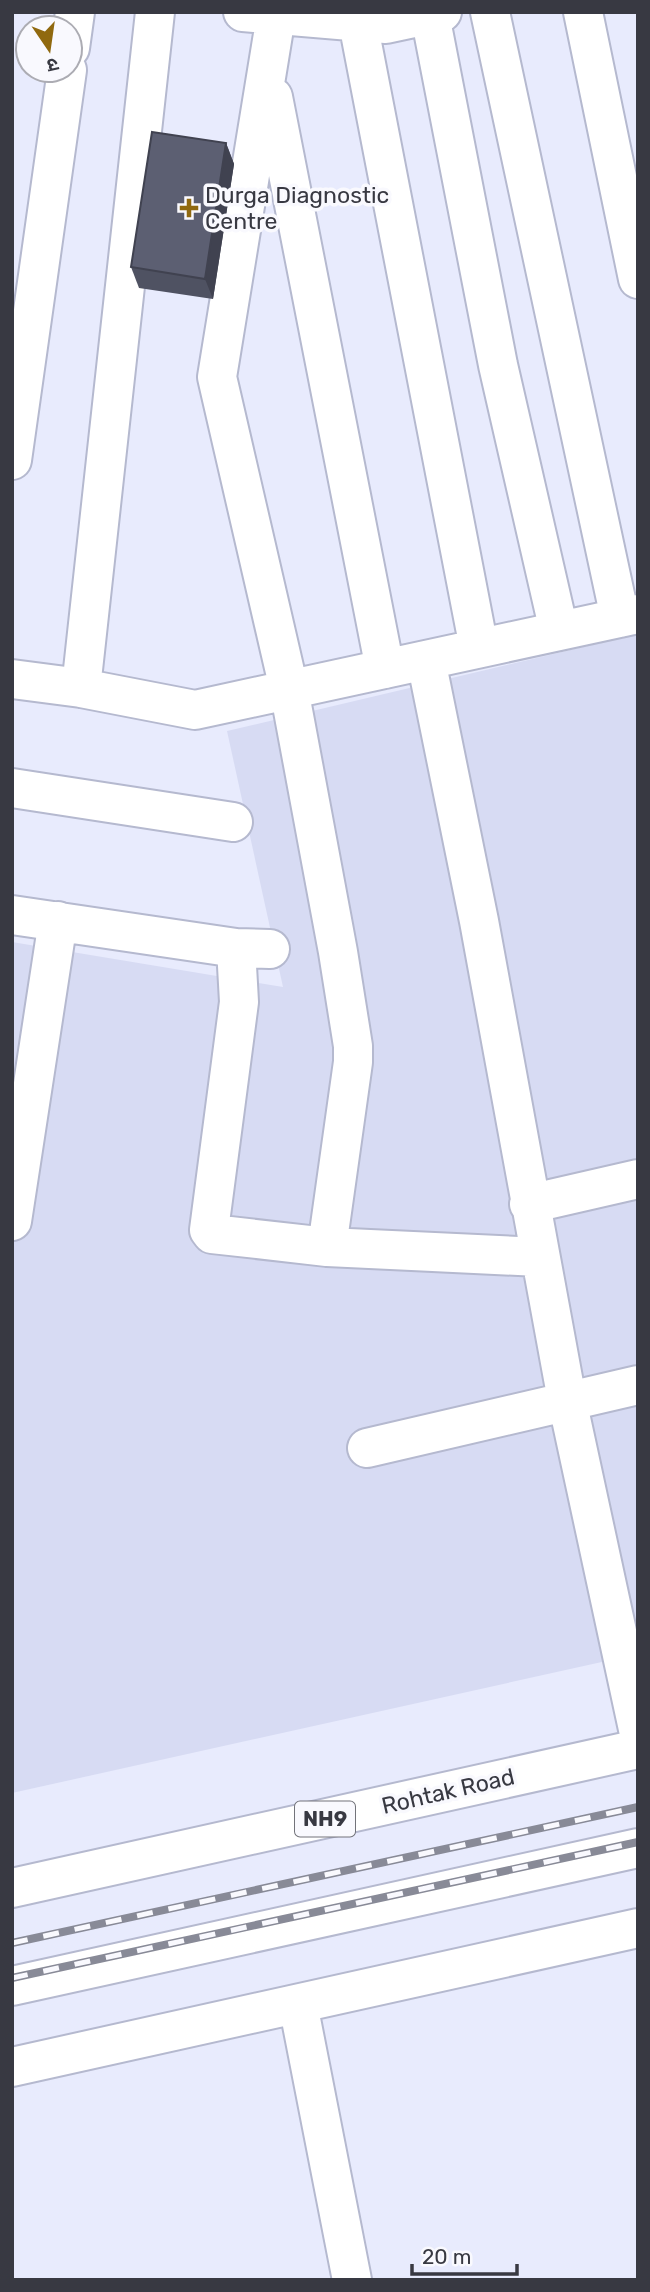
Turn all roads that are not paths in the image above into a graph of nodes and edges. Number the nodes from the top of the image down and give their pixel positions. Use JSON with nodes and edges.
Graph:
{"nodes":[{"id":1,"x":155,"y":12,"type":"edge"},
{"id":2,"x":490,"y":12,"type":"edge"},
{"id":3,"x":583,"y":12,"type":"edge"},
{"id":4,"x":260,"y":14,"type":"edge"},
{"id":5,"x":436,"y":14,"type":"edge"},
{"id":6,"x":358,"y":17,"type":"edge"},
{"id":7,"x":268,"y":71,"type":"junction"},
{"id":8,"x":65,"y":84,"type":"edge"},
{"id":9,"x":638,"y":279,"type":"edge"},
{"id":10,"x":12,"y":460,"type":"edge"},
{"id":11,"x":629,"y":616,"type":"edge"},
{"id":12,"x":559,"y":631,"type":"junction"},
{"id":13,"x":479,"y":648,"type":"junction"},
{"id":14,"x":426,"y":660,"type":"junction"},
{"id":15,"x":385,"y":669,"type":"junction"},
{"id":16,"x":12,"y":679,"type":"edge"},
{"id":17,"x":81,"y":688,"type":"junction"},
{"id":18,"x":289,"y":689,"type":"junction"},
{"id":19,"x":12,"y":788,"type":"edge"},
{"id":20,"x":233,"y":822,"type":"dead end"},
{"id":21,"x":12,"y":915,"type":"edge"},
{"id":22,"x":58,"y":921,"type":"junction"},
{"id":23,"x":638,"y":1179,"type":"edge"},
{"id":24,"x":529,"y":1204,"type":"junction"},
{"id":25,"x":12,"y":1221,"type":"edge"},
{"id":26,"x":327,"y":1247,"type":"junction"},
{"id":27,"x":540,"y":1257,"type":"junction"},
{"id":28,"x":638,"y":1385,"type":"edge"},
{"id":29,"x":567,"y":1400,"type":"junction"},
{"id":30,"x":367,"y":1448,"type":"dead end"},
{"id":31,"x":638,"y":1729,"type":"edge"},
{"id":32,"x":638,"y":1749,"type":"edge"},
{"id":33,"x":638,"y":1848,"type":"edge"},
{"id":34,"x":12,"y":1888,"type":"edge"},
{"id":35,"x":638,"y":1928,"type":"edge"},
{"id":36,"x":12,"y":1986,"type":"edge"},
{"id":37,"x":298,"y":2004,"type":"junction"},
{"id":38,"x":12,"y":2067,"type":"edge"},
{"id":39,"x":352,"y":2280,"type":"edge"}],
"edges":[{"from":1,"to":17,"type":"main road"},
{"from":2,"to":11,"type":"main road"},
{"from":3,"to":9,"type":"main road"},
{"from":4,"to":6,"type":"main road"},
{"from":4,"to":7,"type":"main road"},
{"from":5,"to":6,"type":"main road"},
{"from":5,"to":12,"type":"main road"},
{"from":6,"to":13,"type":"main road"},
{"from":7,"to":15,"type":"main road"},
{"from":7,"to":18,"type":"main road"},
{"from":8,"to":10,"type":"main road"},
{"from":11,"to":12,"type":"main road"},
{"from":12,"to":13,"type":"main road"},
{"from":13,"to":14,"type":"main road"},
{"from":14,"to":15,"type":"main road"},
{"from":14,"to":24,"type":"main road"},
{"from":15,"to":18,"type":"main road"},
{"from":16,"to":17,"type":"main road"},
{"from":17,"to":18,"type":"main road"},
{"from":18,"to":26,"type":"main road"},
{"from":19,"to":20,"type":"main road"},
{"from":21,"to":22,"type":"main road"},
{"from":22,"to":25,"type":"main road"},
{"from":22,"to":26,"type":"main road"},
{"from":23,"to":24,"type":"main road"},
{"from":24,"to":27,"type":"main road"},
{"from":26,"to":27,"type":"main road"},
{"from":27,"to":29,"type":"main road"},
{"from":28,"to":29,"type":"main road"},
{"from":29,"to":30,"type":"main road"},
{"from":29,"to":31,"type":"main road"},
{"from":32,"to":34,"type":"main road","name":"Rohtak Road","number":"NH9"},
{"from":33,"to":36,"type":"main road"},
{"from":35,"to":37,"type":"main road"},
{"from":37,"to":38,"type":"main road"},
{"from":37,"to":39,"type":"main road"}]}
